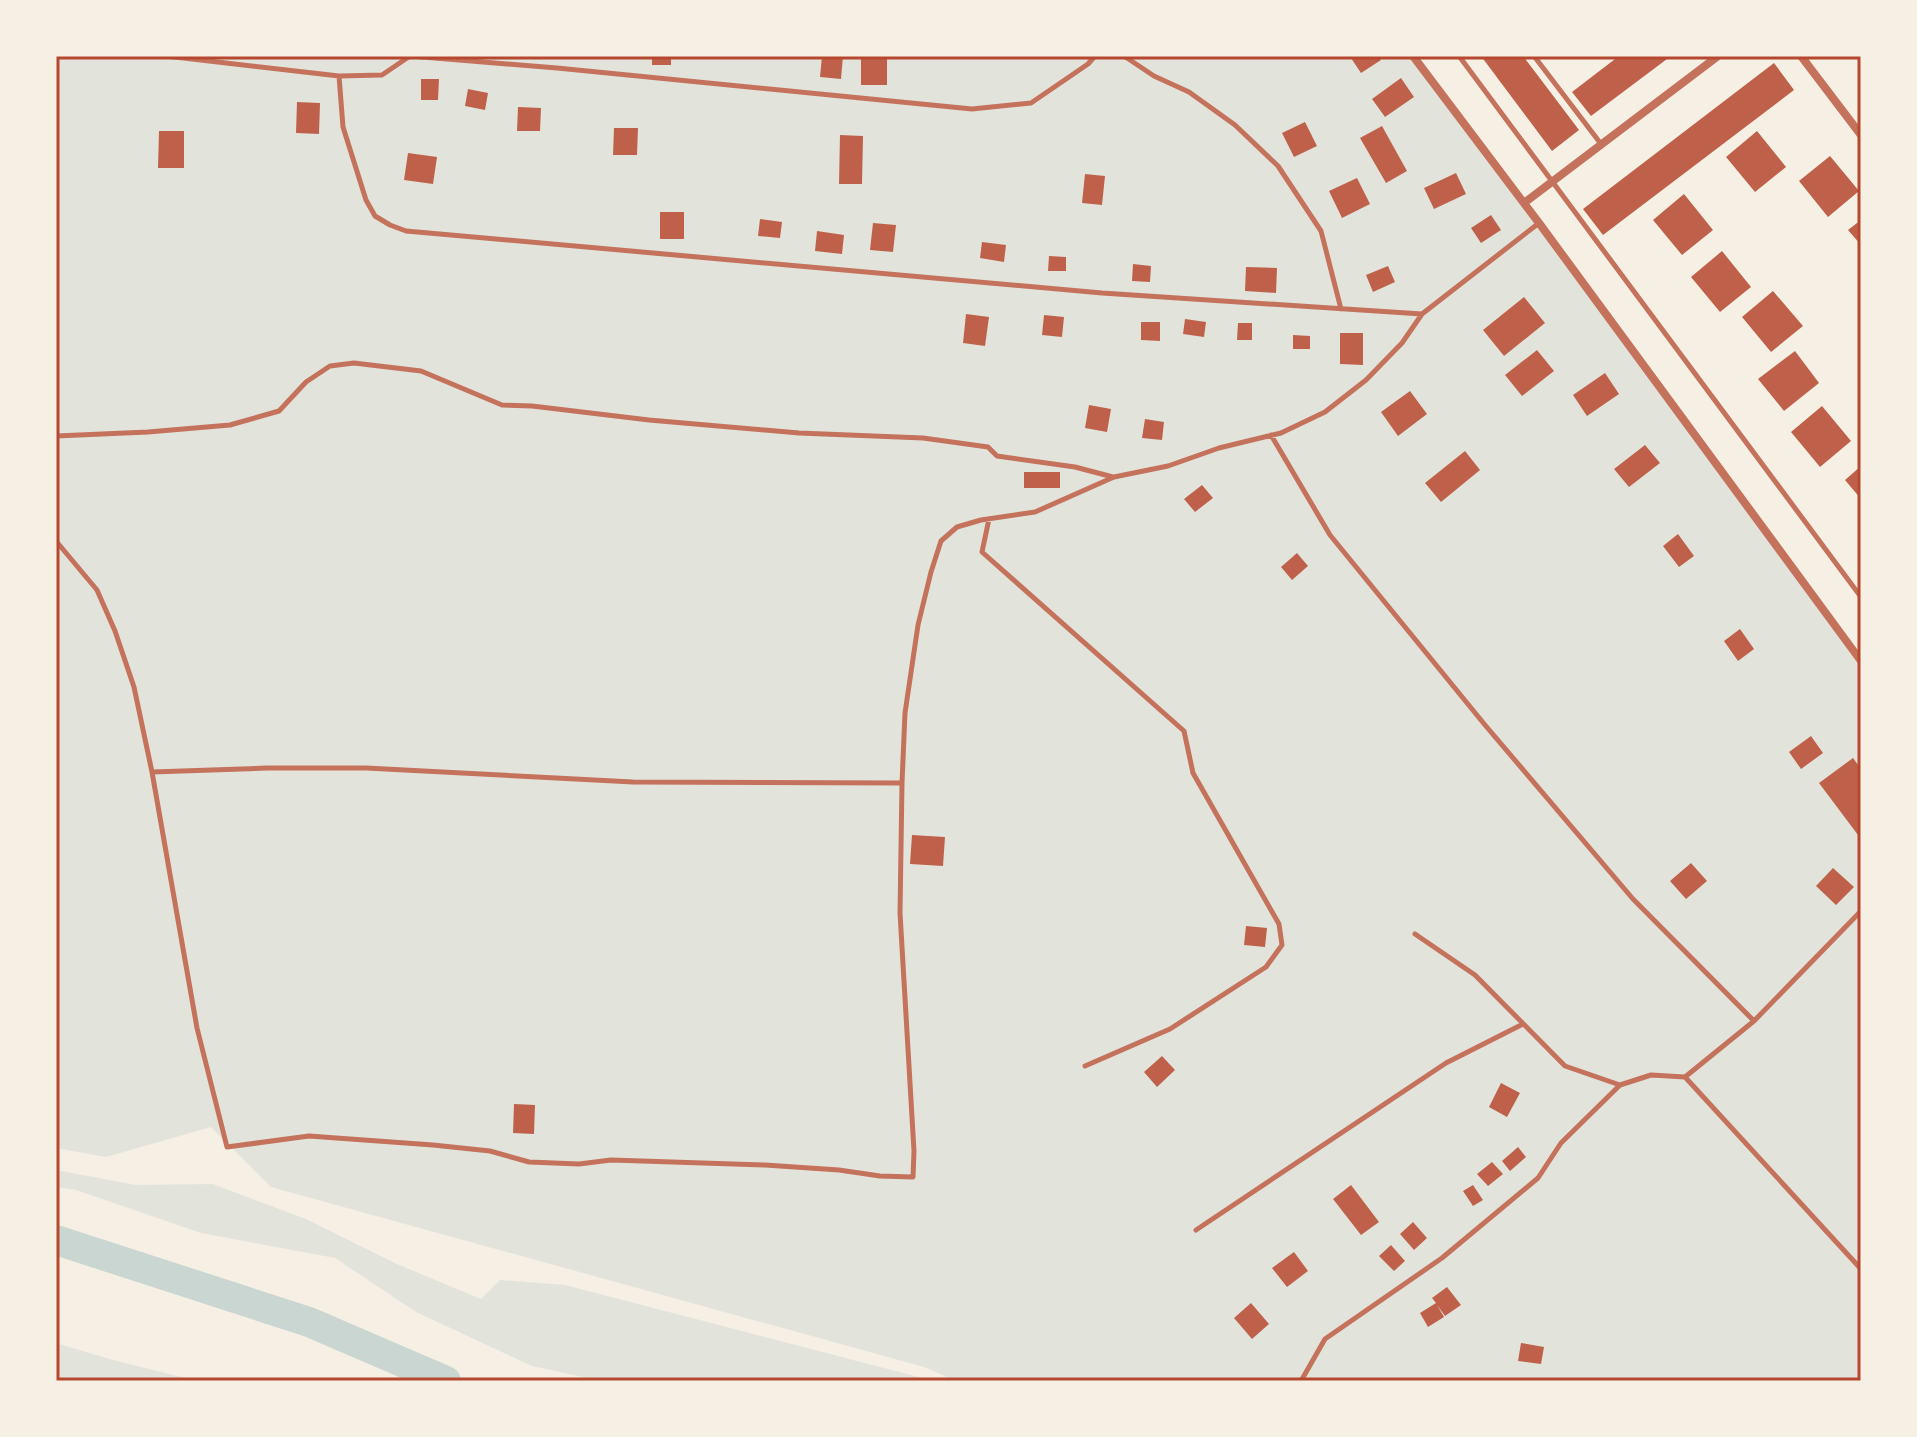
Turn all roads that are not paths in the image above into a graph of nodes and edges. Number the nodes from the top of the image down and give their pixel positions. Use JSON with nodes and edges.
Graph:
{"nodes":[{"id":1,"x":166,"y":56,"type":"edge"},
{"id":2,"x":410,"y":56,"type":"edge"},
{"id":3,"x":1095,"y":56,"type":"edge"},
{"id":4,"x":1124,"y":56,"type":"edge"},
{"id":5,"x":1413,"y":56,"type":"edge"},
{"id":6,"x":1459,"y":56,"type":"edge"},
{"id":7,"x":1534,"y":56,"type":"edge"},
{"id":8,"x":1718,"y":56,"type":"edge"},
{"id":9,"x":1801,"y":56,"type":"edge"},
{"id":10,"x":339,"y":76,"type":"junction"},
{"id":11,"x":1861,"y":135,"type":"edge"},
{"id":12,"x":1602,"y":145,"type":"junction"},
{"id":13,"x":1553,"y":181,"type":"junction"},
{"id":14,"x":1524,"y":203,"type":"junction"},
{"id":15,"x":1539,"y":223,"type":"junction"},
{"id":16,"x":1341,"y":309,"type":"junction"},
{"id":17,"x":1422,"y":314,"type":"junction"},
{"id":18,"x":1271,"y":435,"type":"junction"},
{"id":19,"x":56,"y":436,"type":"edge"},
{"id":20,"x":1114,"y":477,"type":"junction"},
{"id":21,"x":989,"y":519,"type":"junction"},
{"id":22,"x":56,"y":541,"type":"edge"},
{"id":23,"x":1861,"y":597,"type":"edge"},
{"id":24,"x":1861,"y":661,"type":"edge"},
{"id":25,"x":152,"y":772,"type":"junction"},
{"id":26,"x":902,"y":783,"type":"junction"},
{"id":27,"x":1861,"y":911,"type":"edge"},
{"id":28,"x":1415,"y":934,"type":"dead end"},
{"id":29,"x":1754,"y":1021,"type":"junction"},
{"id":30,"x":1523,"y":1024,"type":"junction"},
{"id":31,"x":1085,"y":1066,"type":"dead end"},
{"id":32,"x":1685,"y":1077,"type":"junction"},
{"id":33,"x":1620,"y":1085,"type":"junction"},
{"id":34,"x":1196,"y":1230,"type":"dead end"},
{"id":35,"x":1861,"y":1269,"type":"edge"},
{"id":36,"x":1301,"y":1381,"type":"edge"}],
"edges":[{"from":1,"to":10,"type":"lane"},
{"from":2,"to":3,"type":"lane"},
{"from":2,"to":10,"type":"lane"},
{"from":4,"to":16,"type":"lane"},
{"from":5,"to":14,"type":"street"},
{"from":6,"to":13,"type":"lane"},
{"from":7,"to":12,"type":"lane"},
{"from":8,"to":12,"type":"street"},
{"from":9,"to":11,"type":"street"},
{"from":10,"to":16,"type":"lane"},
{"from":12,"to":13,"type":"street"},
{"from":13,"to":14,"type":"street"},
{"from":13,"to":23,"type":"lane"},
{"from":14,"to":15,"type":"street"},
{"from":15,"to":17,"type":"lane"},
{"from":15,"to":24,"type":"street"},
{"from":16,"to":17,"type":"lane"},
{"from":17,"to":18,"type":"lane"},
{"from":18,"to":20,"type":"lane"},
{"from":18,"to":29,"type":"lane"},
{"from":19,"to":20,"type":"lane"},
{"from":20,"to":21,"type":"lane"},
{"from":21,"to":26,"type":"lane"},
{"from":21,"to":31,"type":"lane"},
{"from":22,"to":25,"type":"lane"},
{"from":25,"to":26,"type":"lane"},
{"from":25,"to":26,"type":"lane"},
{"from":27,"to":29,"type":"lane"},
{"from":28,"to":30,"type":"lane"},
{"from":29,"to":32,"type":"lane"},
{"from":30,"to":33,"type":"lane"},
{"from":30,"to":34,"type":"lane"},
{"from":32,"to":33,"type":"lane"},
{"from":32,"to":35,"type":"lane"},
{"from":33,"to":36,"type":"lane"}]}
